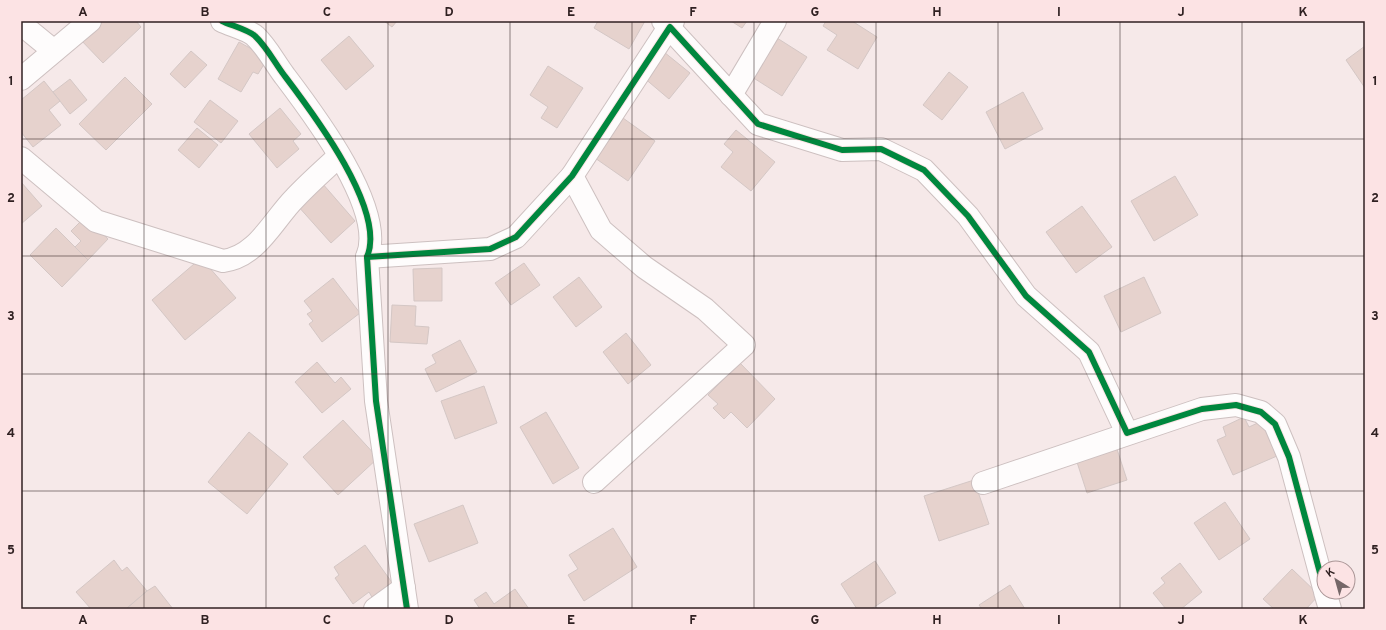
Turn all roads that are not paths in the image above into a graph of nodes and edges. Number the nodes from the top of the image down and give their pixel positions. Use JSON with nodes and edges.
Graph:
{"nodes":[{"id":1,"x":90,"y":21,"type":"edge"},
{"id":2,"x":222,"y":21,"type":"edge"},
{"id":3,"x":775,"y":21,"type":"edge"},
{"id":4,"x":668,"y":23,"type":"edge"},
{"id":5,"x":21,"y":24,"type":"edge"},
{"id":6,"x":257,"y":28,"type":"edge"},
{"id":7,"x":54,"y":51,"type":"junction"},
{"id":8,"x":21,"y":79,"type":"edge"},
{"id":9,"x":732,"y":95,"type":"junction"},
{"id":10,"x":339,"y":156,"type":"junction"},
{"id":11,"x":21,"y":158,"type":"edge"},
{"id":12,"x":572,"y":176,"type":"junction"},
{"id":13,"x":367,"y":258,"type":"junction"},
{"id":14,"x":1127,"y":433,"type":"junction"},
{"id":15,"x":594,"y":482,"type":"dead end"},
{"id":16,"x":983,"y":483,"type":"dead end"},
{"id":17,"x":1317,"y":560,"type":"edge"},
{"id":18,"x":404,"y":588,"type":"junction"},
{"id":19,"x":375,"y":609,"type":"edge"},
{"id":20,"x":407,"y":609,"type":"edge"}],
"edges":[{"from":1,"to":7,"type":"street"},
{"from":2,"to":6,"type":"street"},
{"from":3,"to":9,"type":"street"},
{"from":4,"to":9,"type":"street"},
{"from":4,"to":12,"type":"street"},
{"from":5,"to":7,"type":"street"},
{"from":6,"to":10,"type":"street"},
{"from":7,"to":8,"type":"street"},
{"from":9,"to":14,"type":"street"},
{"from":10,"to":11,"type":"street"},
{"from":10,"to":13,"type":"street"},
{"from":12,"to":13,"type":"street"},
{"from":12,"to":15,"type":"street"},
{"from":13,"to":18,"type":"street"},
{"from":14,"to":16,"type":"street"},
{"from":14,"to":17,"type":"street"},
{"from":18,"to":19,"type":"street"},
{"from":18,"to":20,"type":"street"}]}
